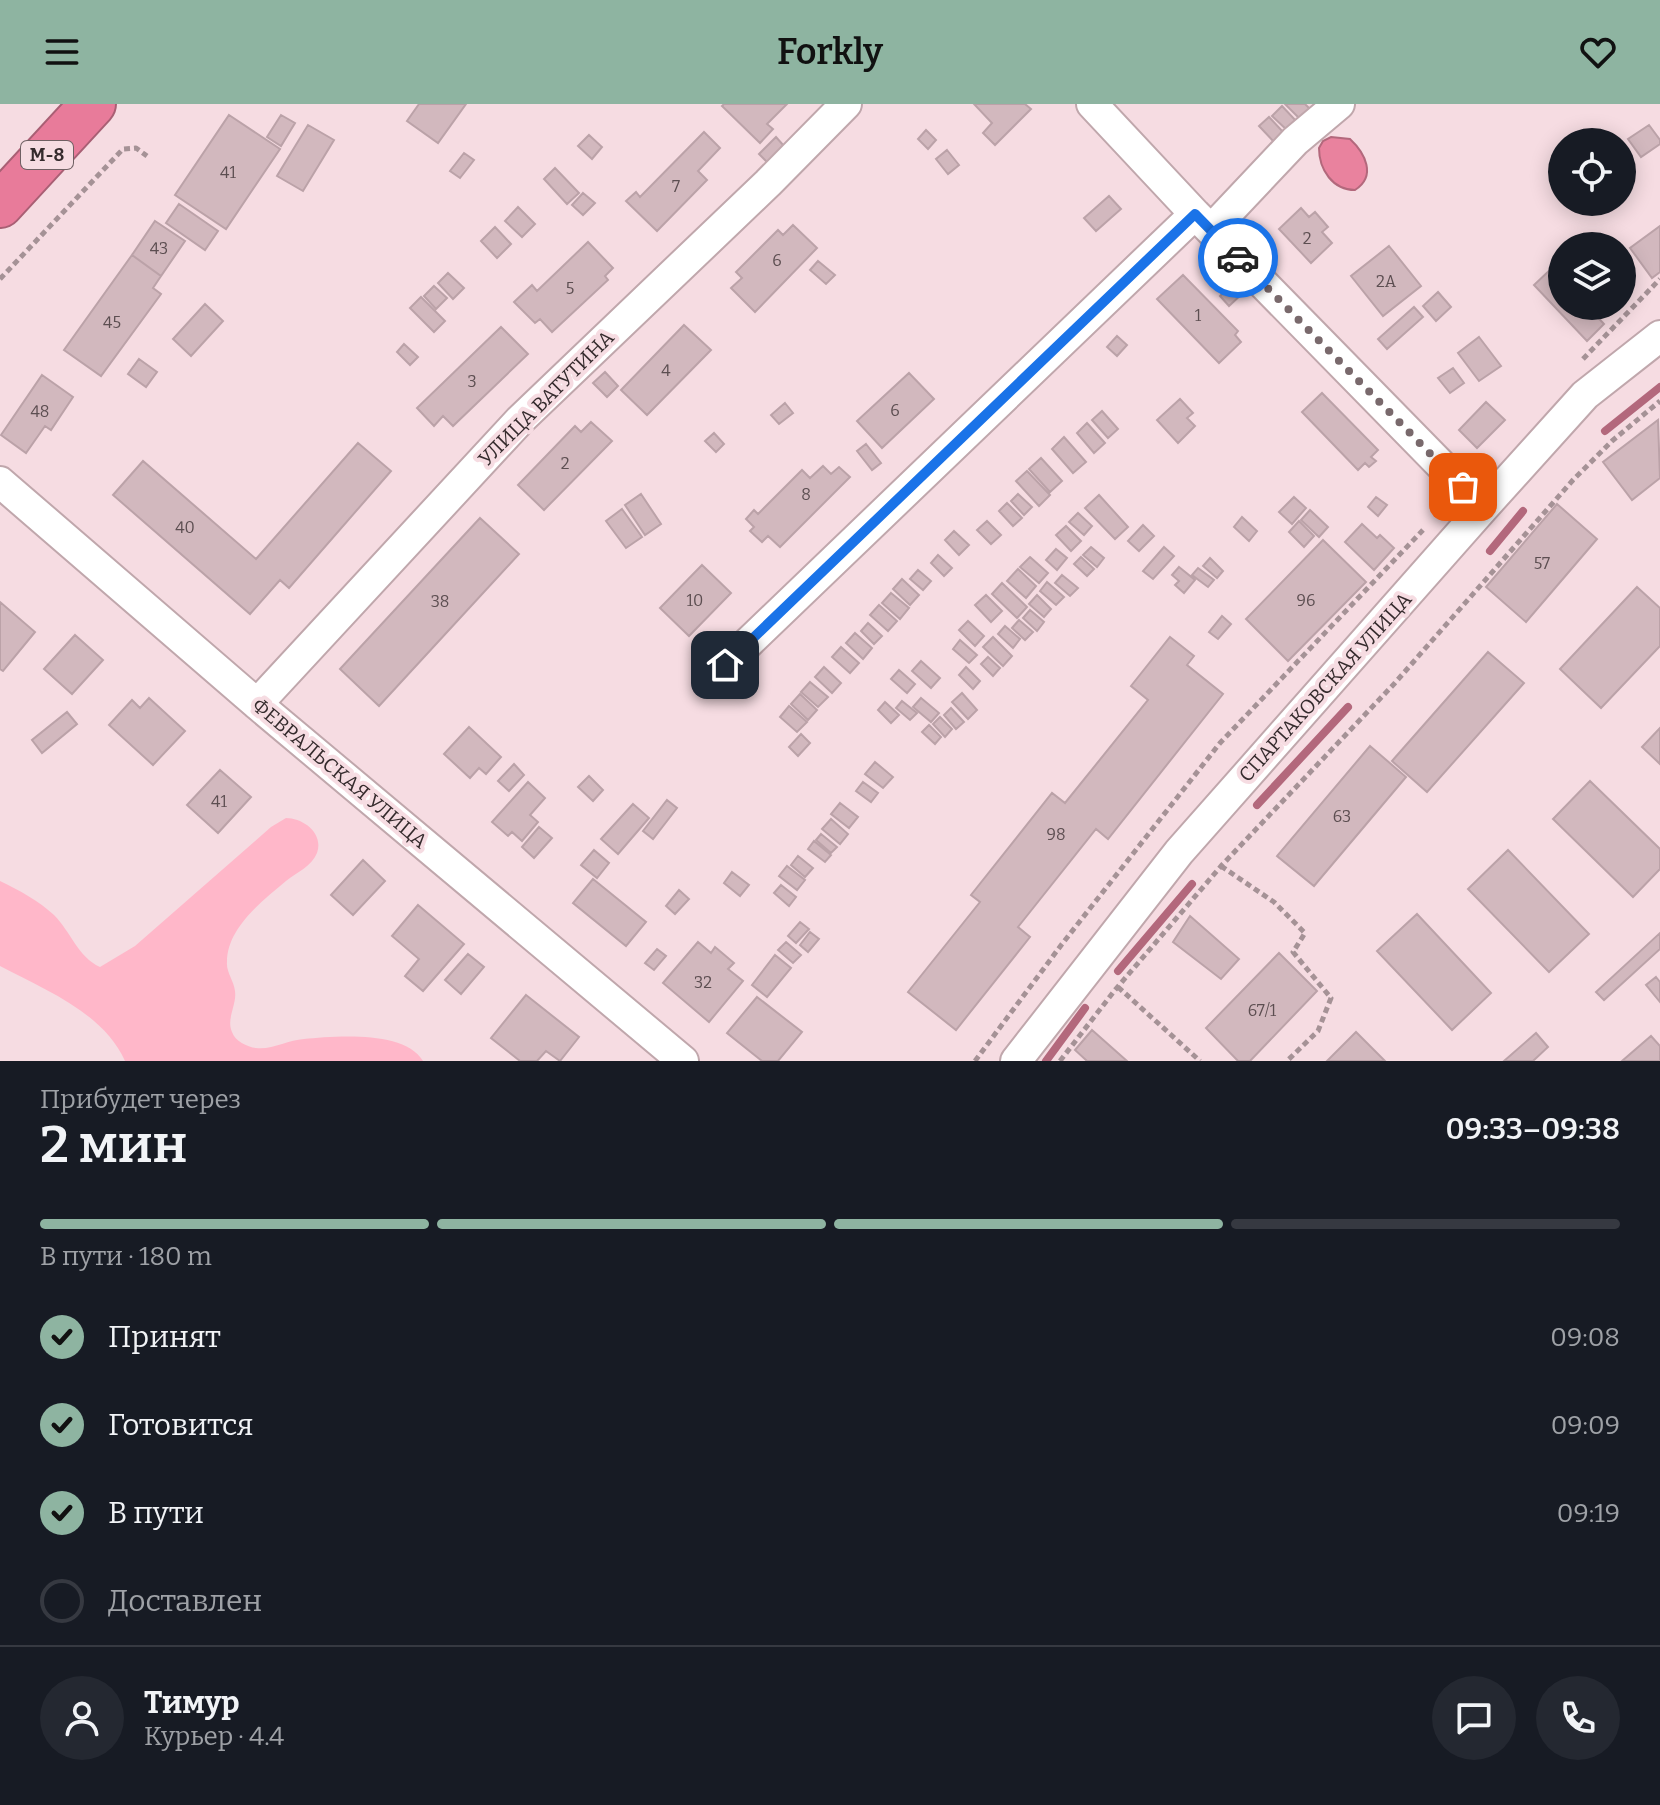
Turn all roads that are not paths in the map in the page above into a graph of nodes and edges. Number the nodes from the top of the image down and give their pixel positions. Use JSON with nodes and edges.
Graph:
{"nodes":[{"id":1,"x":52,"y":104,"type":"edge"},
{"id":2,"x":93,"y":104,"type":"edge"},
{"id":3,"x":846,"y":104,"type":"edge"},
{"id":4,"x":1092,"y":104,"type":"edge"},
{"id":5,"x":1339,"y":104,"type":"edge"},
{"id":6,"x":0,"y":161,"type":"edge"},
{"id":7,"x":0,"y":205,"type":"edge"},
{"id":8,"x":1203,"y":222,"type":"junction"},
{"id":9,"x":1660,"y":336,"type":"edge"},
{"id":10,"x":0,"y":482,"type":"edge"},
{"id":11,"x":1473,"y":498,"type":"junction"},
{"id":12,"x":725,"y":665,"type":"dead end"},
{"id":13,"x":257,"y":704,"type":"junction"},
{"id":14,"x":683,"y":1061,"type":"edge"},
{"id":15,"x":1016,"y":1061,"type":"edge"}],
"edges":[{"from":1,"to":6,"type":"highway","number":"М-8"},
{"from":2,"to":7,"type":"highway","number":"М-8"},
{"from":3,"to":13,"type":"street","name":"УЛИЦА ВАТУТИНА"},
{"from":4,"to":8,"type":"street"},
{"from":5,"to":8,"type":"street"},
{"from":8,"to":11,"type":"street"},
{"from":8,"to":12,"type":"street"},
{"from":9,"to":11,"type":"street","name":"СПАРТАКОВСКАЯ УЛИЦА"},
{"from":10,"to":13,"type":"street","name":"ФЕВРАЛЬСКАЯ УЛИЦА"},
{"from":11,"to":15,"type":"street","name":"СПАРТАКОВСКАЯ УЛИЦА"},
{"from":13,"to":14,"type":"street","name":"ФЕВРАЛЬСКАЯ УЛИЦА"}]}
